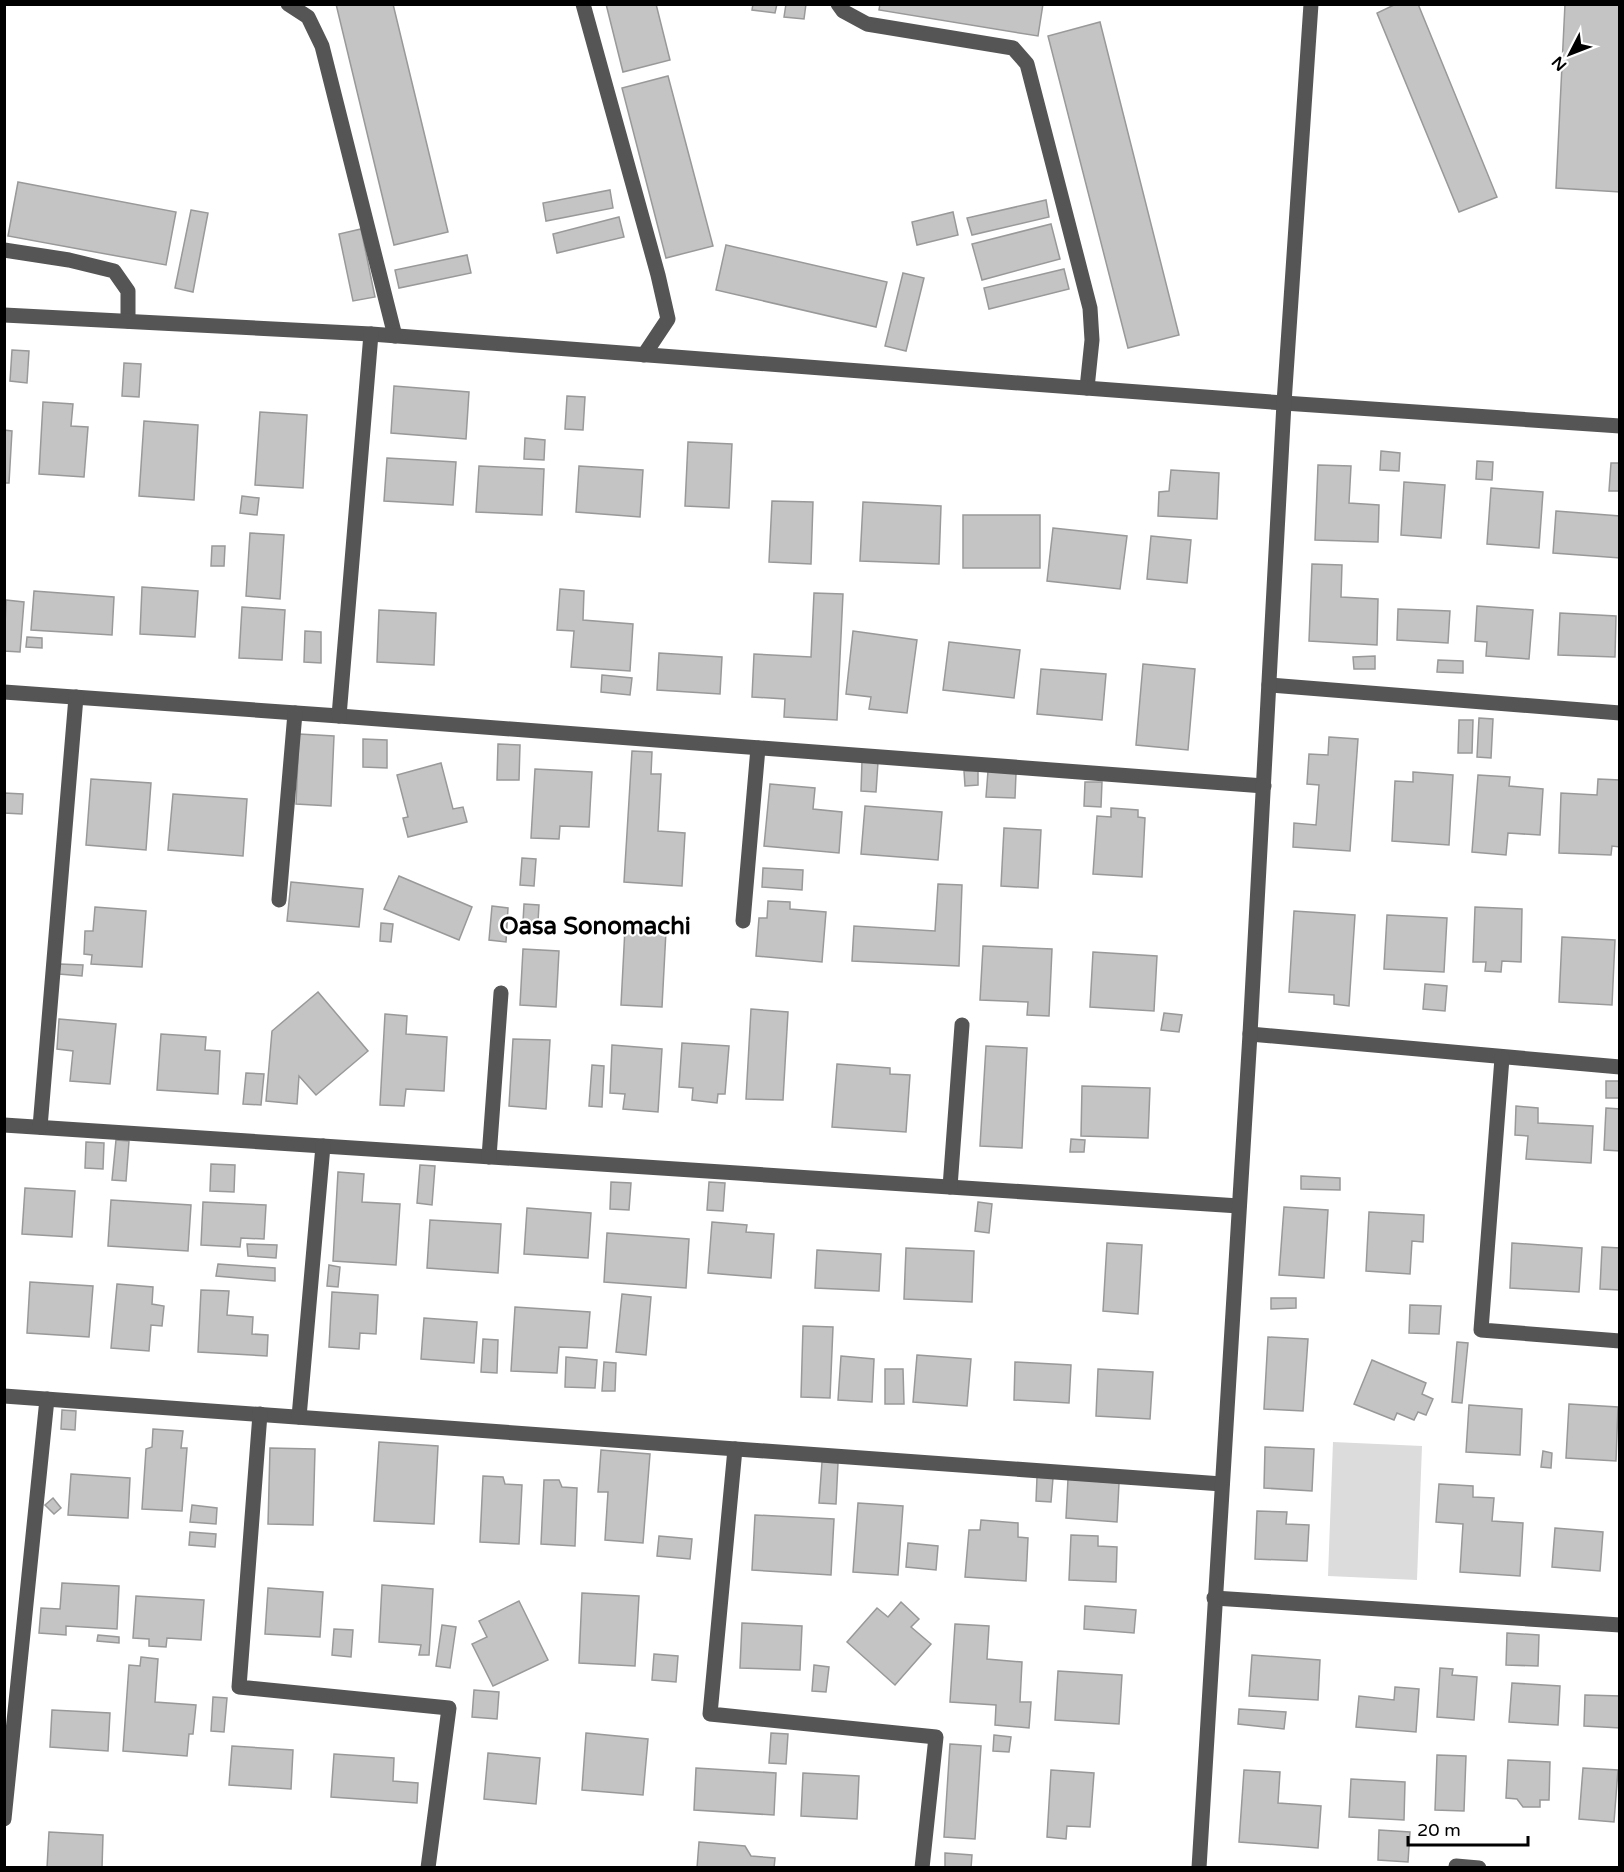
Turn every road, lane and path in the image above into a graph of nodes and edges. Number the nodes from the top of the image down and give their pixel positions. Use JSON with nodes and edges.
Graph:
{"nodes":[{"id":1,"x":288,"y":4,"type":"edge"},
{"id":2,"x":583,"y":4,"type":"edge"},
{"id":3,"x":838,"y":4,"type":"edge"},
{"id":4,"x":1311,"y":4,"type":"edge"},
{"id":5,"x":4,"y":250,"type":"edge"},
{"id":6,"x":4,"y":315,"type":"edge"},
{"id":7,"x":128,"y":321,"type":"junction"},
{"id":8,"x":370,"y":334,"type":"junction"},
{"id":9,"x":396,"y":336,"type":"junction"},
{"id":10,"x":644,"y":355,"type":"junction"},
{"id":11,"x":1087,"y":388,"type":"junction"},
{"id":12,"x":1284,"y":404,"type":"junction"},
{"id":13,"x":1620,"y":426,"type":"edge"},
{"id":14,"x":1269,"y":685,"type":"junction"},
{"id":15,"x":4,"y":692,"type":"edge"},
{"id":16,"x":76,"y":698,"type":"junction"},
{"id":17,"x":295,"y":713,"type":"junction"},
{"id":18,"x":1620,"y":713,"type":"edge"},
{"id":19,"x":339,"y":716,"type":"junction"},
{"id":20,"x":758,"y":748,"type":"junction"},
{"id":21,"x":1264,"y":786,"type":"junction"},
{"id":22,"x":279,"y":900,"type":"dead end"},
{"id":23,"x":743,"y":921,"type":"dead end"},
{"id":24,"x":501,"y":993,"type":"dead end"},
{"id":25,"x":962,"y":1025,"type":"dead end"},
{"id":26,"x":1250,"y":1034,"type":"junction"},
{"id":27,"x":1502,"y":1058,"type":"junction"},
{"id":28,"x":1620,"y":1067,"type":"edge"},
{"id":29,"x":4,"y":1125,"type":"edge"},
{"id":30,"x":40,"y":1127,"type":"junction"},
{"id":31,"x":323,"y":1146,"type":"junction"},
{"id":32,"x":489,"y":1157,"type":"junction"},
{"id":33,"x":950,"y":1187,"type":"junction"},
{"id":34,"x":1239,"y":1206,"type":"junction"},
{"id":35,"x":1620,"y":1341,"type":"edge"},
{"id":36,"x":4,"y":1396,"type":"edge"},
{"id":37,"x":48,"y":1399,"type":"junction"},
{"id":38,"x":260,"y":1414,"type":"junction"},
{"id":39,"x":299,"y":1417,"type":"junction"},
{"id":40,"x":735,"y":1449,"type":"junction"},
{"id":41,"x":1222,"y":1484,"type":"junction"},
{"id":42,"x":1214,"y":1599,"type":"junction"},
{"id":43,"x":1620,"y":1625,"type":"edge"},
{"id":44,"x":4,"y":1819,"type":"edge"},
{"id":45,"x":428,"y":1868,"type":"edge"},
{"id":46,"x":922,"y":1868,"type":"edge"},
{"id":47,"x":1199,"y":1868,"type":"edge"},
{"id":48,"x":1456,"y":1868,"type":"edge"},
{"id":49,"x":1479,"y":1868,"type":"edge"}],
"edges":[{"from":1,"to":9,"type":"street"},
{"from":2,"to":10,"type":"street"},
{"from":3,"to":11,"type":"street"},
{"from":4,"to":12,"type":"street"},
{"from":5,"to":7,"type":"street"},
{"from":6,"to":7,"type":"street"},
{"from":7,"to":8,"type":"street"},
{"from":8,"to":9,"type":"street"},
{"from":8,"to":19,"type":"street"},
{"from":9,"to":10,"type":"street"},
{"from":10,"to":11,"type":"street"},
{"from":11,"to":12,"type":"street"},
{"from":12,"to":13,"type":"street"},
{"from":12,"to":14,"type":"street"},
{"from":14,"to":18,"type":"street"},
{"from":14,"to":21,"type":"street"},
{"from":15,"to":16,"type":"street"},
{"from":16,"to":17,"type":"street"},
{"from":16,"to":30,"type":"street"},
{"from":17,"to":19,"type":"street"},
{"from":17,"to":22,"type":"street"},
{"from":19,"to":20,"type":"street"},
{"from":20,"to":21,"type":"street"},
{"from":20,"to":23,"type":"street"},
{"from":21,"to":26,"type":"street"},
{"from":24,"to":32,"type":"street"},
{"from":25,"to":33,"type":"street"},
{"from":26,"to":27,"type":"street"},
{"from":26,"to":34,"type":"street"},
{"from":27,"to":28,"type":"street"},
{"from":27,"to":35,"type":"street"},
{"from":29,"to":30,"type":"street"},
{"from":30,"to":31,"type":"street"},
{"from":31,"to":32,"type":"street"},
{"from":31,"to":39,"type":"street"},
{"from":32,"to":33,"type":"street"},
{"from":33,"to":34,"type":"street"},
{"from":34,"to":41,"type":"street"},
{"from":36,"to":37,"type":"street"},
{"from":37,"to":38,"type":"street"},
{"from":37,"to":44,"type":"street"},
{"from":38,"to":39,"type":"street"},
{"from":38,"to":45,"type":"street"},
{"from":39,"to":40,"type":"street"},
{"from":40,"to":41,"type":"street"},
{"from":40,"to":46,"type":"street"},
{"from":41,"to":42,"type":"street"},
{"from":42,"to":43,"type":"street"},
{"from":42,"to":47,"type":"street"},
{"from":48,"to":49,"type":"street"}]}
